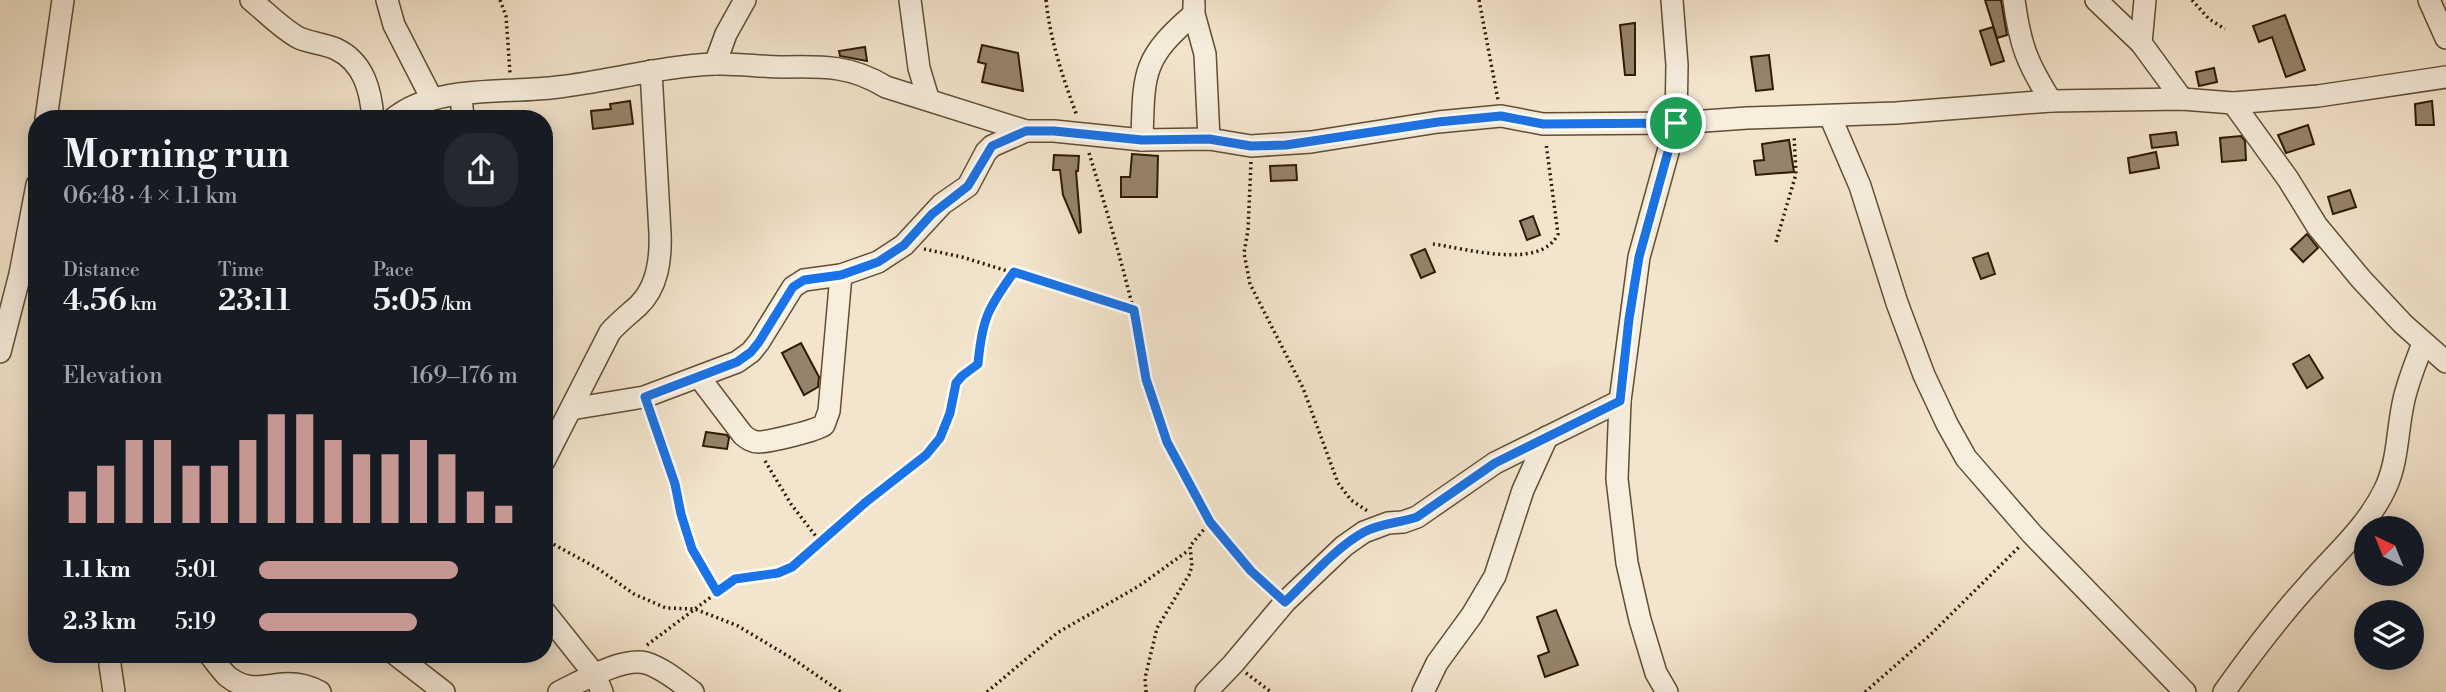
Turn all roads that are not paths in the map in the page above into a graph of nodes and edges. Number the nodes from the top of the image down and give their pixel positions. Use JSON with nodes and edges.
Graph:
{"nodes":[{"id":1,"x":63,"y":0,"type":"edge"},
{"id":2,"x":251,"y":0,"type":"edge"},
{"id":3,"x":387,"y":0,"type":"edge"},
{"id":4,"x":745,"y":0,"type":"edge"},
{"id":5,"x":910,"y":0,"type":"edge"},
{"id":6,"x":1672,"y":0,"type":"edge"},
{"id":7,"x":2014,"y":0,"type":"edge"},
{"id":8,"x":2095,"y":0,"type":"edge"},
{"id":9,"x":2145,"y":0,"type":"edge"},
{"id":10,"x":2429,"y":0,"type":"edge"},
{"id":11,"x":1194,"y":7,"type":"edge"},
{"id":12,"x":2446,"y":38,"type":"edge"},
{"id":13,"x":2141,"y":43,"type":"junction"},
{"id":14,"x":715,"y":64,"type":"junction"},
{"id":15,"x":651,"y":71,"type":"junction"},
{"id":16,"x":2446,"y":77,"type":"edge"},
{"id":17,"x":461,"y":95,"type":"junction"},
{"id":18,"x":928,"y":98,"type":"junction"},
{"id":19,"x":432,"y":99,"type":"junction"},
{"id":20,"x":2182,"y":99,"type":"junction"},
{"id":21,"x":2051,"y":101,"type":"junction"},
{"id":22,"x":2233,"y":103,"type":"junction"},
{"id":23,"x":47,"y":110,"type":"edge"},
{"id":24,"x":371,"y":110,"type":"edge"},
{"id":25,"x":408,"y":110,"type":"edge"},
{"id":26,"x":462,"y":110,"type":"edge"},
{"id":27,"x":1830,"y":116,"type":"junction"},
{"id":28,"x":1676,"y":123,"type":"junction"},
{"id":29,"x":1026,"y":131,"type":"junction"},
{"id":30,"x":1209,"y":139,"type":"junction"},
{"id":31,"x":1142,"y":140,"type":"junction"},
{"id":32,"x":28,"y":232,"type":"edge"},
{"id":33,"x":841,"y":275,"type":"junction"},
{"id":34,"x":2423,"y":343,"type":"junction"},
{"id":35,"x":0,"y":352,"type":"edge"},
{"id":36,"x":2446,"y":362,"type":"edge"},
{"id":37,"x":699,"y":377,"type":"junction"},
{"id":38,"x":1620,"y":401,"type":"junction"},
{"id":39,"x":571,"y":408,"type":"junction"},
{"id":40,"x":1547,"y":437,"type":"junction"},
{"id":41,"x":553,"y":443,"type":"edge"},
{"id":42,"x":553,"y":623,"type":"edge"},
{"id":43,"x":110,"y":663,"type":"edge"},
{"id":44,"x":216,"y":663,"type":"edge"},
{"id":45,"x":407,"y":663,"type":"edge"},
{"id":46,"x":599,"y":684,"type":"edge"},
{"id":47,"x":114,"y":692,"type":"edge"},
{"id":48,"x":320,"y":692,"type":"edge"},
{"id":49,"x":444,"y":692,"type":"edge"},
{"id":50,"x":559,"y":692,"type":"edge"},
{"id":51,"x":693,"y":692,"type":"edge"},
{"id":52,"x":1206,"y":692,"type":"edge"},
{"id":53,"x":1423,"y":692,"type":"edge"},
{"id":54,"x":1667,"y":692,"type":"edge"},
{"id":55,"x":2185,"y":692,"type":"edge"},
{"id":56,"x":2224,"y":692,"type":"edge"}],
"edges":[{"from":1,"to":23,"type":"street"},
{"from":2,"to":24,"type":"street"},
{"from":3,"to":19,"type":"street"},
{"from":4,"to":14,"type":"street"},
{"from":5,"to":18,"type":"street"},
{"from":6,"to":28,"type":"street"},
{"from":7,"to":21,"type":"street"},
{"from":8,"to":13,"type":"street"},
{"from":9,"to":13,"type":"street"},
{"from":10,"to":12,"type":"street"},
{"from":11,"to":30,"type":"street"},
{"from":11,"to":31,"type":"street"},
{"from":13,"to":20,"type":"street"},
{"from":14,"to":15,"type":"street"},
{"from":14,"to":18,"type":"street"},
{"from":15,"to":17,"type":"street"},
{"from":15,"to":39,"type":"street"},
{"from":16,"to":22,"type":"street"},
{"from":17,"to":19,"type":"street"},
{"from":17,"to":26,"type":"street"},
{"from":18,"to":29,"type":"street"},
{"from":19,"to":25,"type":"street"},
{"from":20,"to":21,"type":"street"},
{"from":20,"to":22,"type":"street"},
{"from":21,"to":27,"type":"street"},
{"from":22,"to":34,"type":"street"},
{"from":27,"to":28,"type":"street"},
{"from":27,"to":55,"type":"street"},
{"from":28,"to":30,"type":"street"},
{"from":28,"to":38,"type":"street"},
{"from":29,"to":31,"type":"street"},
{"from":29,"to":33,"type":"street"},
{"from":30,"to":31,"type":"street"},
{"from":32,"to":35,"type":"street"},
{"from":33,"to":37,"type":"street"},
{"from":33,"to":37,"type":"street"},
{"from":34,"to":36,"type":"street"},
{"from":34,"to":56,"type":"street"},
{"from":37,"to":39,"type":"street"},
{"from":38,"to":40,"type":"street"},
{"from":38,"to":54,"type":"street"},
{"from":39,"to":41,"type":"street"},
{"from":40,"to":52,"type":"street"},
{"from":40,"to":53,"type":"street"},
{"from":42,"to":46,"type":"street"},
{"from":43,"to":47,"type":"street"},
{"from":44,"to":48,"type":"street"},
{"from":45,"to":49,"type":"street"},
{"from":46,"to":50,"type":"street"},
{"from":46,"to":51,"type":"street"}]}
